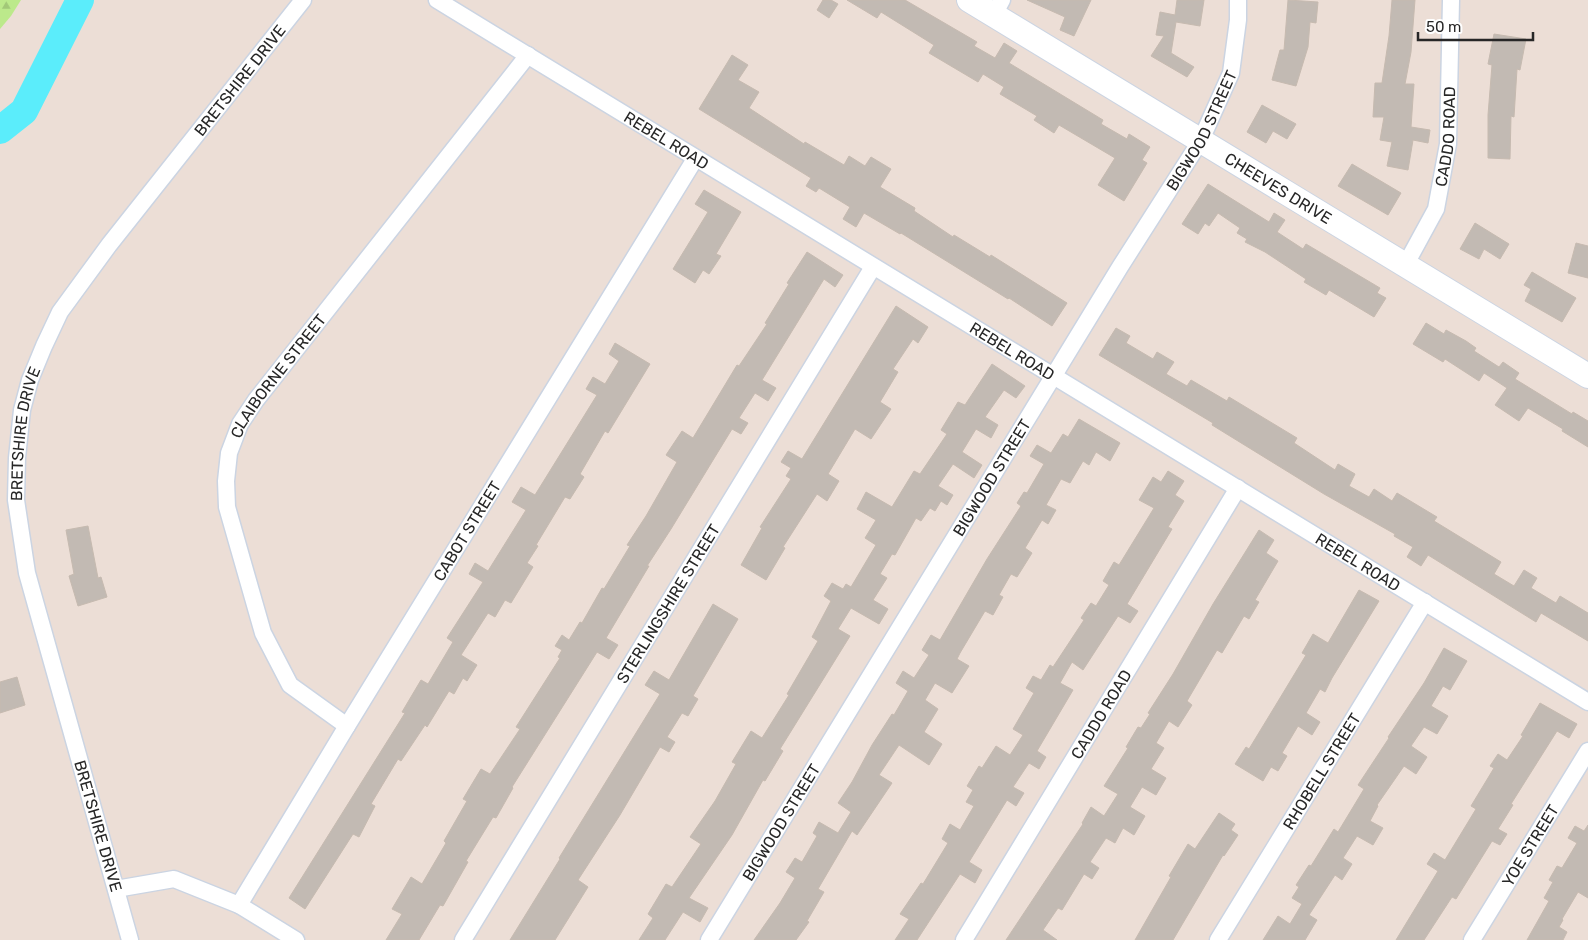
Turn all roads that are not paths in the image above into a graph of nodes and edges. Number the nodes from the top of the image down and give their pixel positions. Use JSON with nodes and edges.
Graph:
{"nodes":[{"id":1,"x":303,"y":0,"type":"edge"},
{"id":2,"x":437,"y":0,"type":"edge"},
{"id":3,"x":970,"y":0,"type":"edge"},
{"id":4,"x":1238,"y":0,"type":"edge"},
{"id":5,"x":1451,"y":0,"type":"edge"},
{"id":6,"x":998,"y":8,"type":"edge"},
{"id":7,"x":528,"y":55,"type":"junction"},
{"id":8,"x":1201,"y":140,"type":"junction"},
{"id":9,"x":695,"y":159,"type":"junction"},
{"id":10,"x":1406,"y":264,"type":"junction"},
{"id":11,"x":873,"y":267,"type":"junction"},
{"id":12,"x":1053,"y":376,"type":"junction"},
{"id":13,"x":1588,"y":376,"type":"edge"},
{"id":14,"x":1238,"y":488,"type":"junction"},
{"id":15,"x":1425,"y":602,"type":"junction"},
{"id":16,"x":1588,"y":702,"type":"edge"},
{"id":17,"x":346,"y":726,"type":"junction"},
{"id":18,"x":1588,"y":751,"type":"edge"},
{"id":19,"x":116,"y":889,"type":"junction"},
{"id":20,"x":239,"y":905,"type":"junction"},
{"id":21,"x":130,"y":940,"type":"edge"},
{"id":22,"x":296,"y":940,"type":"edge"},
{"id":23,"x":463,"y":940,"type":"edge"},
{"id":24,"x":709,"y":940,"type":"edge"},
{"id":25,"x":964,"y":940,"type":"edge"},
{"id":26,"x":1218,"y":940,"type":"edge"},
{"id":27,"x":1472,"y":940,"type":"edge"}],
"edges":[{"from":1,"to":19,"type":"street","name":"BRETSHIRE DRIVE"},
{"from":2,"to":7,"type":"street","name":"REBEL ROAD"},
{"from":3,"to":6,"type":"street","name":"CHEEVES DRIVE"},
{"from":4,"to":8,"type":"street","name":"BIGWOOD STREET"},
{"from":5,"to":10,"type":"street","name":"CADDO ROAD"},
{"from":6,"to":8,"type":"street","name":"CHEEVES DRIVE"},
{"from":7,"to":9,"type":"street","name":"REBEL ROAD"},
{"from":7,"to":17,"type":"street","name":"CLAIBORNE STREET"},
{"from":8,"to":10,"type":"street","name":"CHEEVES DRIVE"},
{"from":8,"to":12,"type":"street","name":"BIGWOOD STREET"},
{"from":9,"to":11,"type":"street","name":"REBEL ROAD"},
{"from":9,"to":17,"type":"street","name":"CABOT STREET"},
{"from":10,"to":13,"type":"street","name":"CHEEVES DRIVE"},
{"from":11,"to":12,"type":"street","name":"REBEL ROAD"},
{"from":11,"to":23,"type":"street","name":"STERLINGSHIRE STREET"},
{"from":12,"to":14,"type":"street","name":"REBEL ROAD"},
{"from":12,"to":24,"type":"street","name":"BIGWOOD STREET"},
{"from":14,"to":15,"type":"street","name":"REBEL ROAD"},
{"from":14,"to":25,"type":"street","name":"CADDO ROAD"},
{"from":15,"to":16,"type":"street","name":"REBEL ROAD"},
{"from":15,"to":26,"type":"street","name":"RHOBELL STREET"},
{"from":17,"to":20,"type":"street","name":"CABOT STREET"},
{"from":18,"to":27,"type":"street","name":"YOE STREET"},
{"from":19,"to":20,"type":"street"},
{"from":19,"to":21,"type":"street","name":"BRETSHIRE DRIVE"},
{"from":20,"to":22,"type":"street"}]}
